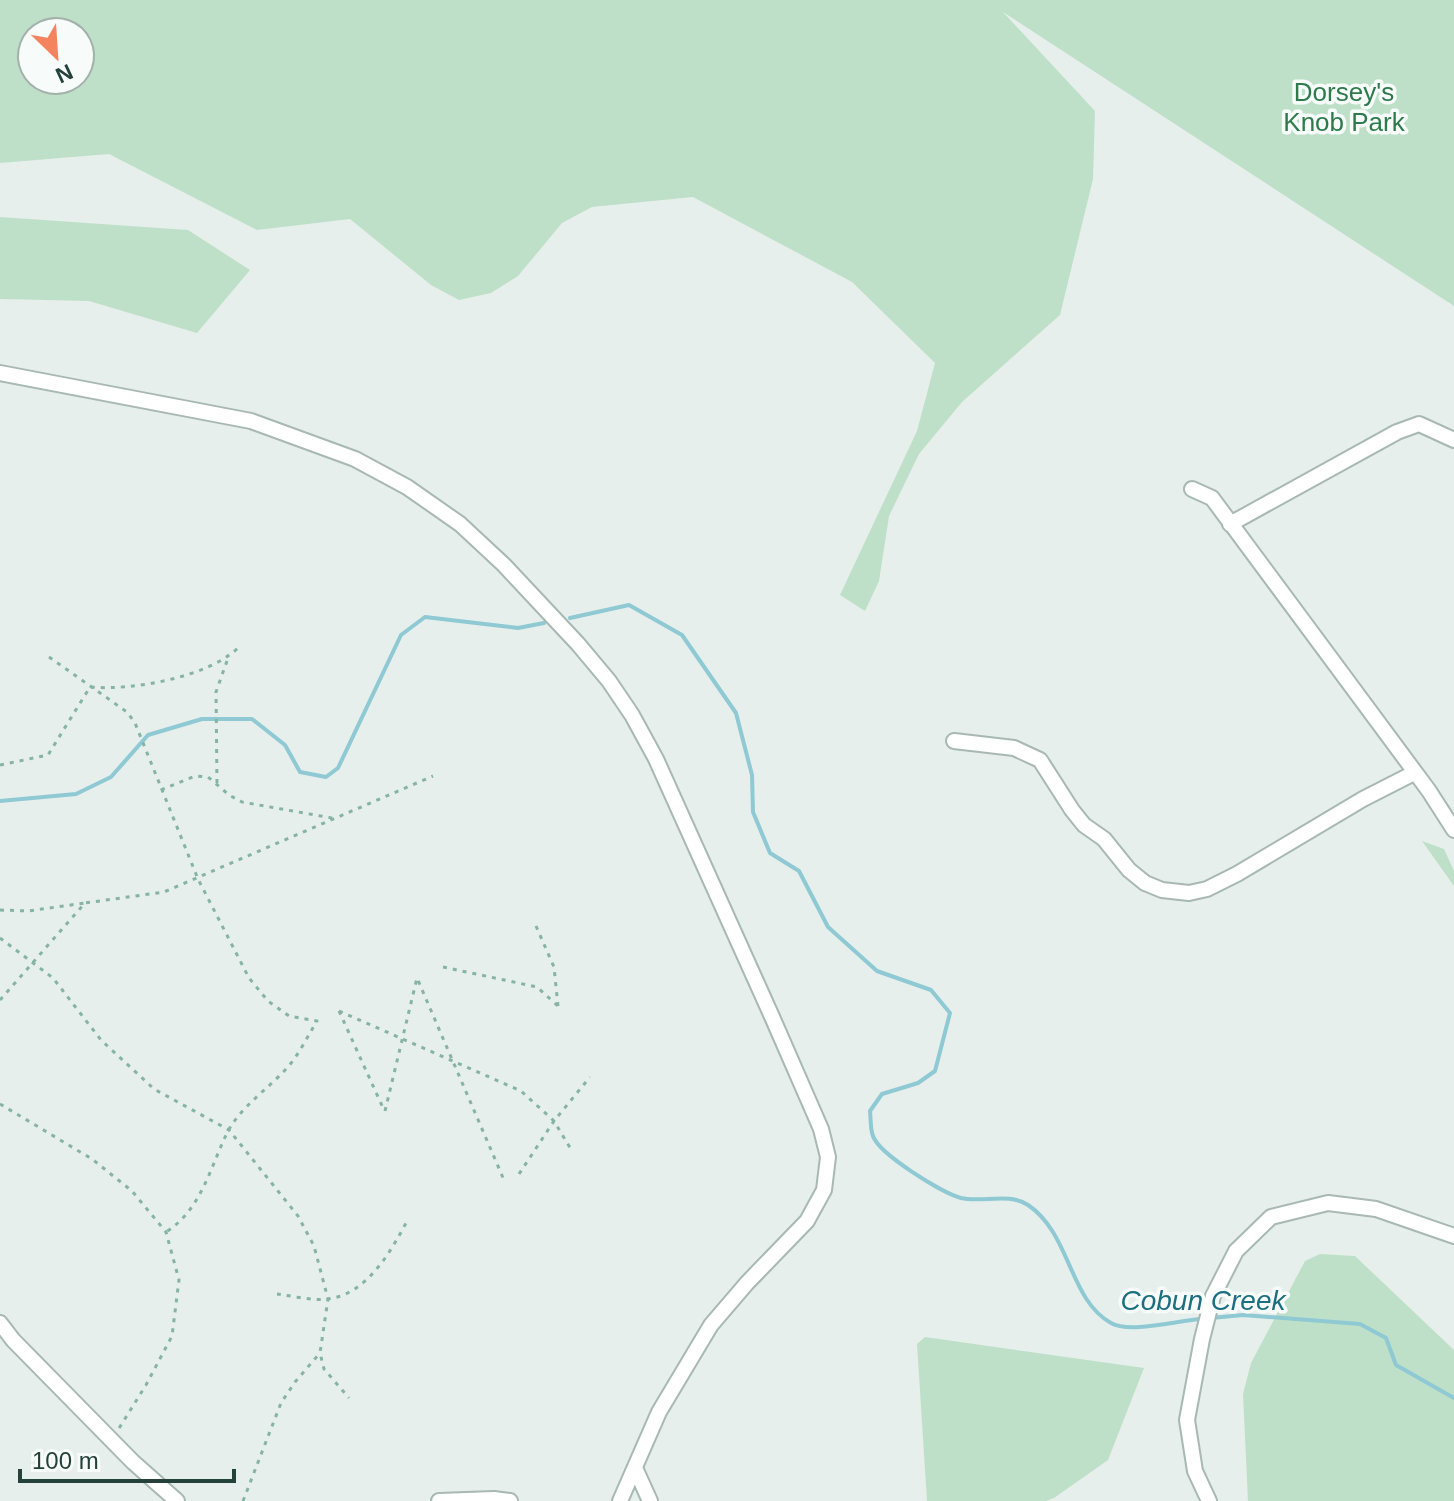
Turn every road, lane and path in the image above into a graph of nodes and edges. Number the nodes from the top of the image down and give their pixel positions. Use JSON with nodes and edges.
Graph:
{"nodes":[{"id":1,"x":0,"y":373,"type":"edge"},
{"id":2,"x":1454,"y":440,"type":"edge"},
{"id":3,"x":1192,"y":489,"type":"dead end"},
{"id":4,"x":1230,"y":524,"type":"junction"},
{"id":5,"x":239,"y":647,"type":"dead end"},
{"id":6,"x":49,"y":657,"type":"dead end"},
{"id":7,"x":228,"y":658,"type":"junction"},
{"id":8,"x":90,"y":687,"type":"junction"},
{"id":9,"x":954,"y":741,"type":"dead end"},
{"id":10,"x":0,"y":765,"type":"edge"},
{"id":11,"x":1414,"y":773,"type":"junction"},
{"id":12,"x":433,"y":776,"type":"dead end"},
{"id":13,"x":217,"y":783,"type":"junction"},
{"id":14,"x":161,"y":790,"type":"junction"},
{"id":15,"x":335,"y":819,"type":"junction"},
{"id":16,"x":1454,"y":830,"type":"edge"},
{"id":17,"x":198,"y":879,"type":"junction"},
{"id":18,"x":85,"y":903,"type":"junction"},
{"id":19,"x":0,"y":910,"type":"edge"},
{"id":20,"x":536,"y":926,"type":"dead end"},
{"id":21,"x":0,"y":938,"type":"edge"},
{"id":22,"x":33,"y":962,"type":"junction"},
{"id":23,"x":443,"y":967,"type":"dead end"},
{"id":24,"x":0,"y":1000,"type":"edge"},
{"id":25,"x":402,"y":1039,"type":"junction"},
{"id":26,"x":453,"y":1061,"type":"junction"},
{"id":27,"x":590,"y":1077,"type":"dead end"},
{"id":28,"x":0,"y":1104,"type":"edge"},
{"id":29,"x":554,"y":1121,"type":"junction"},
{"id":30,"x":229,"y":1130,"type":"junction"},
{"id":31,"x":572,"y":1151,"type":"dead end"},
{"id":32,"x":519,"y":1174,"type":"dead end"},
{"id":33,"x":504,"y":1180,"type":"dead end"},
{"id":34,"x":406,"y":1223,"type":"dead end"},
{"id":35,"x":166,"y":1232,"type":"junction"},
{"id":36,"x":1454,"y":1236,"type":"edge"},
{"id":37,"x":277,"y":1294,"type":"dead end"},
{"id":38,"x":328,"y":1299,"type":"junction"},
{"id":39,"x":0,"y":1323,"type":"edge"},
{"id":40,"x":320,"y":1353,"type":"junction"},
{"id":41,"x":349,"y":1398,"type":"dead end"},
{"id":42,"x":111,"y":1440,"type":"junction"},
{"id":43,"x":635,"y":1468,"type":"junction"},
{"id":44,"x":177,"y":1501,"type":"edge"},
{"id":45,"x":243,"y":1501,"type":"edge"},
{"id":46,"x":439,"y":1501,"type":"edge"},
{"id":47,"x":510,"y":1501,"type":"edge"},
{"id":48,"x":620,"y":1501,"type":"edge"},
{"id":49,"x":650,"y":1501,"type":"edge"},
{"id":50,"x":1209,"y":1501,"type":"edge"}],
"edges":[{"from":1,"to":43,"type":"lane"},
{"from":2,"to":4,"type":"lane"},
{"from":3,"to":4,"type":"lane"},
{"from":4,"to":11,"type":"lane"},
{"from":5,"to":7,"type":"path"},
{"from":6,"to":8,"type":"path"},
{"from":7,"to":8,"type":"path"},
{"from":7,"to":13,"type":"path"},
{"from":8,"to":10,"type":"path"},
{"from":8,"to":14,"type":"path"},
{"from":9,"to":11,"type":"lane"},
{"from":11,"to":16,"type":"lane"},
{"from":12,"to":15,"type":"path"},
{"from":13,"to":14,"type":"path"},
{"from":13,"to":15,"type":"path"},
{"from":14,"to":17,"type":"path"},
{"from":15,"to":17,"type":"path"},
{"from":17,"to":18,"type":"path"},
{"from":17,"to":30,"type":"path"},
{"from":18,"to":19,"type":"path"},
{"from":18,"to":22,"type":"path"},
{"from":20,"to":23,"type":"path"},
{"from":21,"to":22,"type":"path"},
{"from":22,"to":24,"type":"path"},
{"from":22,"to":30,"type":"path"},
{"from":25,"to":25,"type":"path"},
{"from":25,"to":26,"type":"path"},
{"from":25,"to":26,"type":"path"},
{"from":26,"to":29,"type":"path"},
{"from":26,"to":33,"type":"path"},
{"from":27,"to":29,"type":"path"},
{"from":28,"to":35,"type":"path"},
{"from":29,"to":31,"type":"path"},
{"from":29,"to":32,"type":"path"},
{"from":30,"to":35,"type":"path"},
{"from":30,"to":38,"type":"path"},
{"from":34,"to":38,"type":"path"},
{"from":35,"to":42,"type":"path"},
{"from":36,"to":50,"type":"lane"},
{"from":37,"to":38,"type":"path"},
{"from":38,"to":40,"type":"path"},
{"from":39,"to":42,"type":"lane"},
{"from":40,"to":41,"type":"path"},
{"from":40,"to":45,"type":"path"},
{"from":42,"to":44,"type":"lane"},
{"from":43,"to":48,"type":"lane"},
{"from":43,"to":49,"type":"lane"},
{"from":46,"to":47,"type":"lane"}]}
